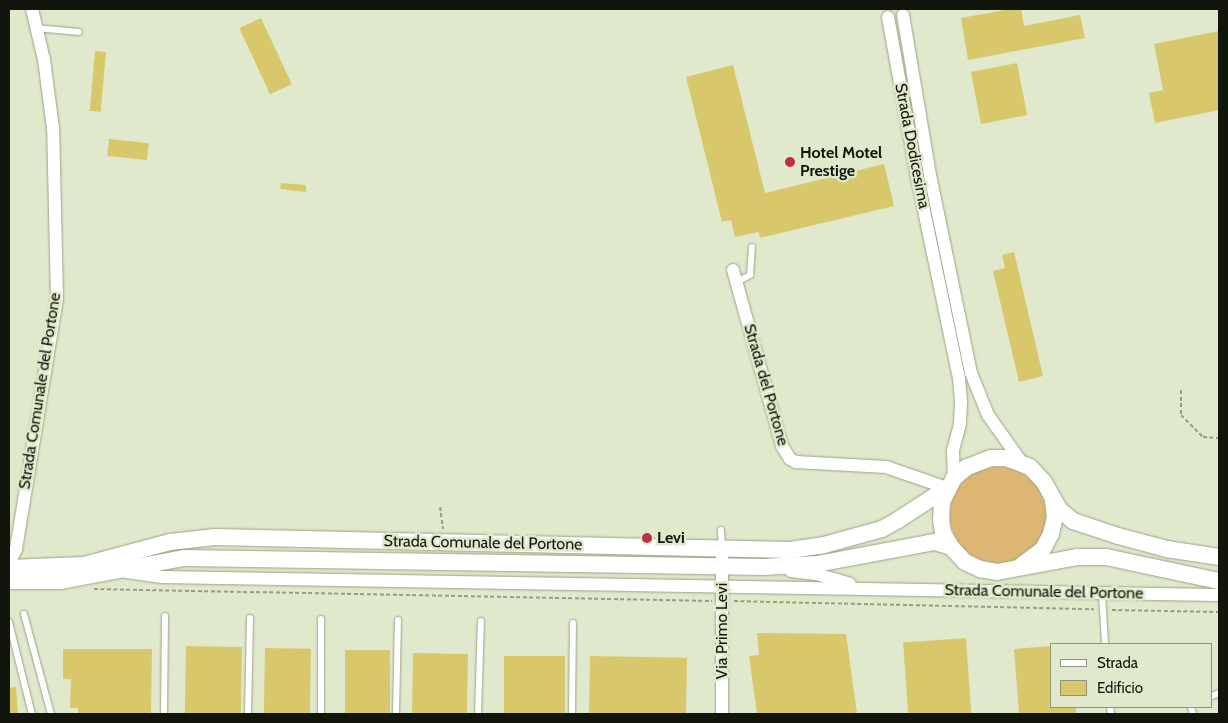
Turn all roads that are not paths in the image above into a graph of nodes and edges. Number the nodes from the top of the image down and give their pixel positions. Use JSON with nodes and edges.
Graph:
{"nodes":[{"id":1,"x":32,"y":9,"type":"edge"},
{"id":2,"x":903,"y":15,"type":"dead end"},
{"id":3,"x":888,"y":17,"type":"dead end"},
{"id":4,"x":36,"y":28,"type":"junction"},
{"id":5,"x":79,"y":32,"type":"dead end"},
{"id":6,"x":752,"y":247,"type":"dead end"},
{"id":7,"x":944,"y":274,"type":"junction"},
{"id":8,"x":735,"y":276,"type":"joint"},
{"id":9,"x":1022,"y":463,"type":"junction"},
{"id":10,"x":951,"y":483,"type":"junction"},
{"id":11,"x":1053,"y":501,"type":"junction"},
{"id":12,"x":721,"y":530,"type":"dead end"},
{"id":13,"x":950,"y":547,"type":"junction"},
{"id":14,"x":722,"y":548,"type":"junction"},
{"id":15,"x":1219,"y":557,"type":"edge"},
{"id":16,"x":9,"y":563,"type":"edge"},
{"id":17,"x":722,"y":566,"type":"junction"},
{"id":18,"x":764,"y":567,"type":"junction"},
{"id":19,"x":9,"y":568,"type":"edge"},
{"id":20,"x":1018,"y":568,"type":"junction"},
{"id":21,"x":116,"y":570,"type":"junction"},
{"id":22,"x":9,"y":581,"type":"edge"},
{"id":23,"x":1219,"y":581,"type":"edge"},
{"id":24,"x":721,"y":586,"type":"junction"},
{"id":25,"x":868,"y":589,"type":"junction"},
{"id":26,"x":1102,"y":593,"type":"junction"},
{"id":27,"x":1219,"y":595,"type":"edge"},
{"id":28,"x":24,"y":614,"type":"dead end"},
{"id":29,"x":165,"y":616,"type":"dead end"},
{"id":30,"x":250,"y":618,"type":"dead end"},
{"id":31,"x":321,"y":619,"type":"dead end"},
{"id":32,"x":398,"y":620,"type":"dead end"},
{"id":33,"x":481,"y":621,"type":"dead end"},
{"id":34,"x":9,"y":622,"type":"edge"},
{"id":35,"x":573,"y":623,"type":"dead end"},
{"id":36,"x":1106,"y":643,"type":"edge"},
{"id":37,"x":32,"y":714,"type":"edge"},
{"id":38,"x":52,"y":714,"type":"edge"},
{"id":39,"x":164,"y":714,"type":"edge"},
{"id":40,"x":248,"y":714,"type":"edge"},
{"id":41,"x":321,"y":714,"type":"edge"},
{"id":42,"x":396,"y":714,"type":"edge"},
{"id":43,"x":478,"y":714,"type":"edge"},
{"id":44,"x":572,"y":714,"type":"edge"},
{"id":45,"x":722,"y":714,"type":"edge"}],
"edges":[{"from":1,"to":4,"type":"street","name":"Strada Comunale del Portone"},
{"from":2,"to":7,"type":"street","name":"Strada Dodicesima"},
{"from":3,"to":7,"type":"street","name":"Strada Dodicesima"},
{"from":4,"to":5,"type":"lane"},
{"from":4,"to":16,"type":"street","name":"Strada Comunale del Portone"},
{"from":6,"to":8,"type":"lane"},
{"from":7,"to":9,"type":"street","name":"Strada Dodicesima"},
{"from":7,"to":10,"type":"street","name":"Strada Dodicesima"},
{"from":8,"to":10,"type":"street","name":"Strada del Portone"},
{"from":9,"to":10,"type":"street","name":"Strada Comunale del Portone"},
{"from":9,"to":11,"type":"street","name":"Strada Comunale del Portone"},
{"from":10,"to":13,"type":"street","name":"Strada Comunale del Portone"},
{"from":10,"to":14,"type":"street","name":"Strada Comunale del Portone"},
{"from":11,"to":15,"type":"street","name":"Strada Comunale del Portone"},
{"from":11,"to":20,"type":"street","name":"Strada Comunale del Portone"},
{"from":12,"to":14,"type":"lane"},
{"from":13,"to":18,"type":"street","name":"Strada Comunale del Portone"},
{"from":13,"to":20,"type":"street","name":"Strada Comunale del Portone"},
{"from":14,"to":17,"type":"street","name":"Via Primo Levi"},
{"from":14,"to":19,"type":"street","name":"Strada Comunale del Portone"},
{"from":17,"to":18,"type":"street","name":"Strada Comunale del Portone"},
{"from":17,"to":21,"type":"street","name":"Strada Comunale del Portone"},
{"from":17,"to":24,"type":"street","name":"Via Primo Levi"},
{"from":18,"to":25,"type":"street","name":"Strada Comunale del Portone"},
{"from":20,"to":23,"type":"street","name":"Strada Comunale del Portone"},
{"from":21,"to":22,"type":"street","name":"Strada Comunale del Portone"},
{"from":21,"to":24,"type":"street","name":"Strada Comunale del Portone"},
{"from":24,"to":25,"type":"street","name":"Strada Comunale del Portone"},
{"from":24,"to":45,"type":"street","name":"Via Primo Levi"},
{"from":25,"to":26,"type":"street","name":"Strada Comunale del Portone"},
{"from":26,"to":27,"type":"street","name":"Strada Comunale del Portone"},
{"from":26,"to":36,"type":"lane"},
{"from":28,"to":38,"type":"lane"},
{"from":29,"to":39,"type":"lane"},
{"from":30,"to":40,"type":"lane"},
{"from":31,"to":41,"type":"lane"},
{"from":32,"to":42,"type":"lane"},
{"from":33,"to":43,"type":"lane"},
{"from":34,"to":37,"type":"lane"},
{"from":35,"to":44,"type":"lane"}]}
